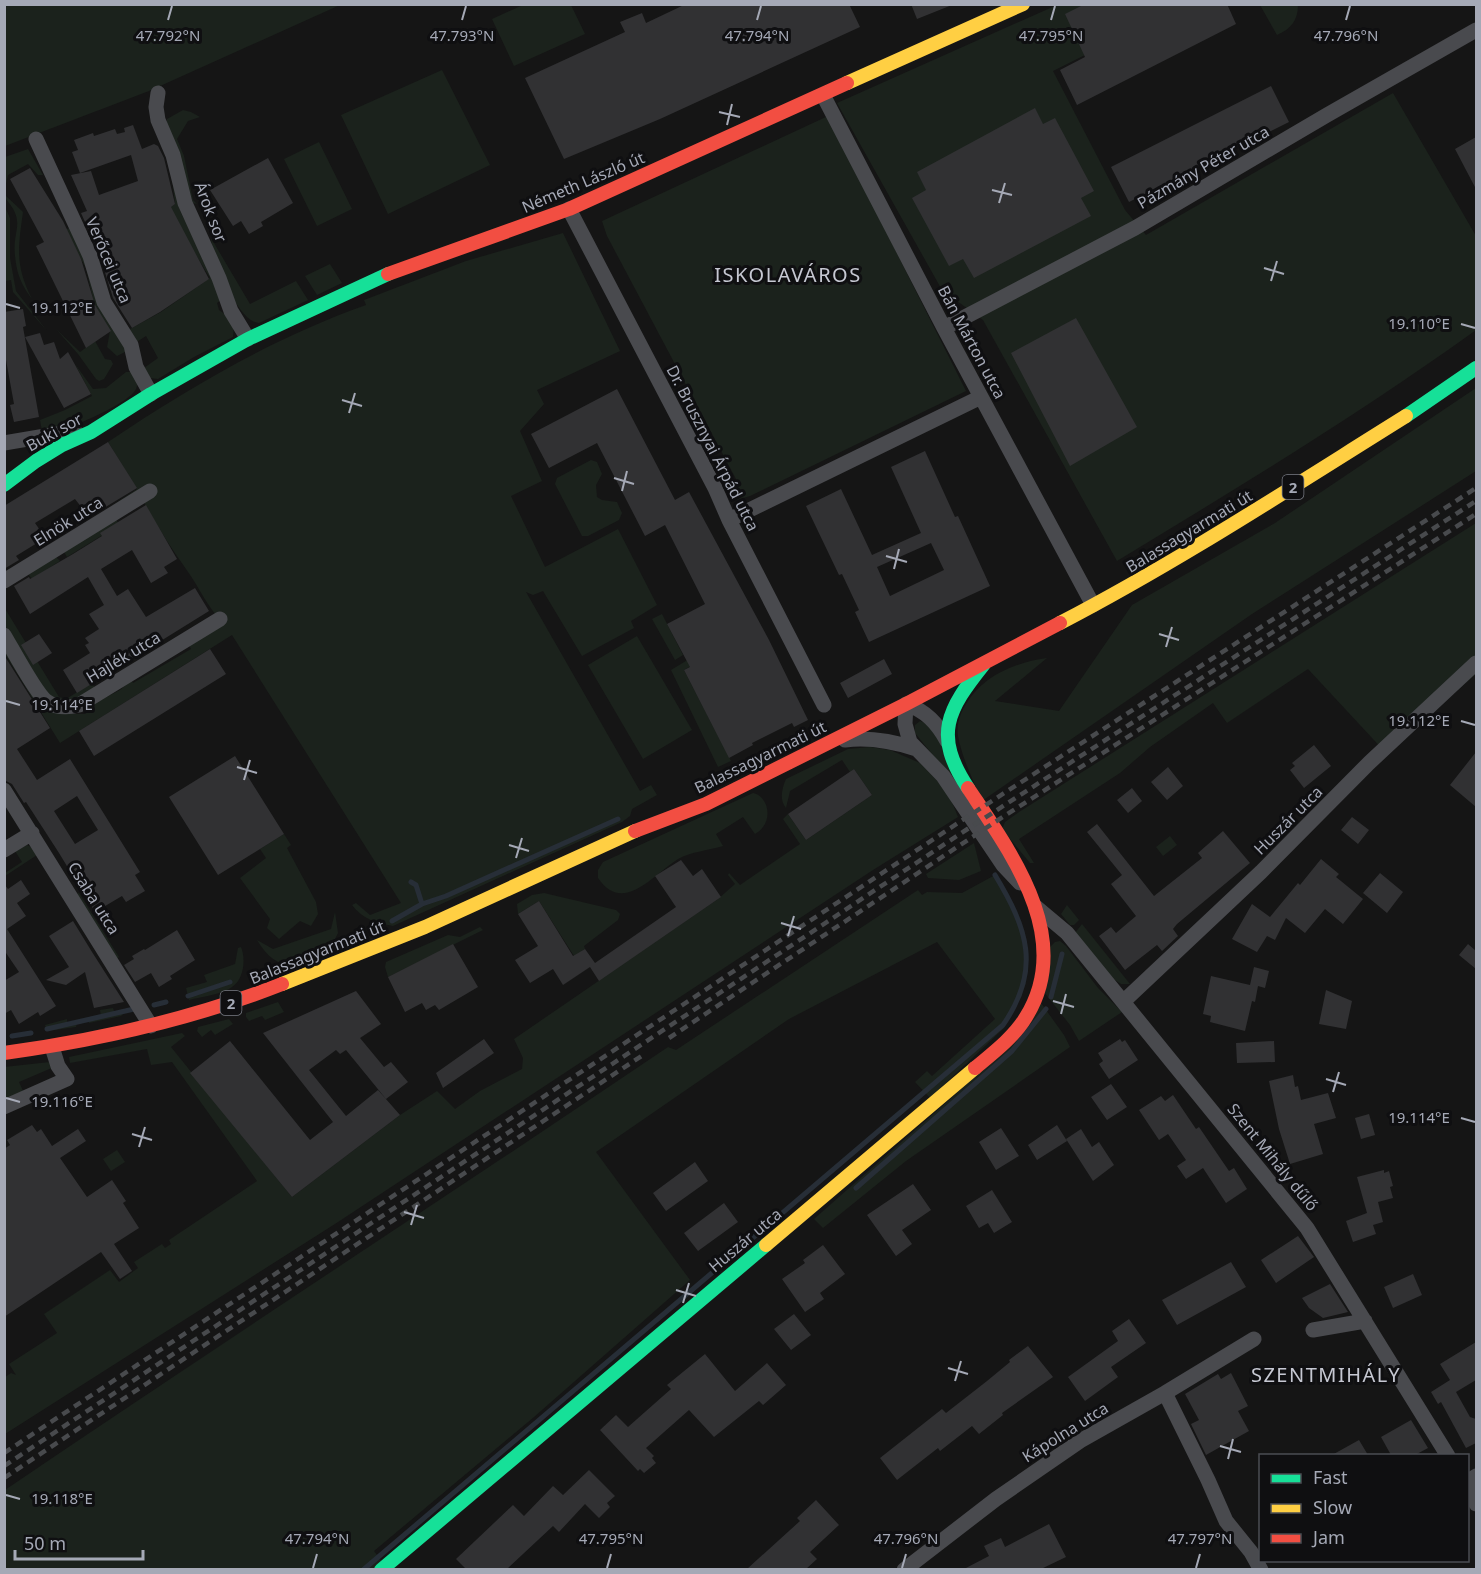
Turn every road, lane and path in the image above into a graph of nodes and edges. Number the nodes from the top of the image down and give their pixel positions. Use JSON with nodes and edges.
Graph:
{"nodes":[{"id":1,"x":1023,"y":4,"type":"edge"},
{"id":2,"x":1476,"y":30,"type":"edge"},
{"id":3,"x":158,"y":93,"type":"dead end"},
{"id":4,"x":823,"y":95,"type":"junction"},
{"id":5,"x":36,"y":139,"type":"dead end"},
{"id":6,"x":568,"y":209,"type":"junction"},
{"id":7,"x":944,"y":328,"type":"junction"},
{"id":8,"x":248,"y":339,"type":"junction"},
{"id":9,"x":1476,"y":368,"type":"edge"},
{"id":10,"x":154,"y":392,"type":"junction"},
{"id":11,"x":981,"y":397,"type":"junction"},
{"id":12,"x":109,"y":420,"type":"junction"},
{"id":13,"x":4,"y":434,"type":"edge"},
{"id":14,"x":5,"y":443,"type":"edge"},
{"id":15,"x":18,"y":475,"type":"junction"},
{"id":16,"x":4,"y":485,"type":"edge"},
{"id":17,"x":150,"y":491,"type":"dead end"},
{"id":18,"x":729,"y":520,"type":"junction"},
{"id":19,"x":4,"y":581,"type":"edge"},
{"id":20,"x":1093,"y":605,"type":"junction"},
{"id":21,"x":220,"y":619,"type":"dead end"},
{"id":22,"x":4,"y":635,"type":"edge"},
{"id":23,"x":986,"y":662,"type":"junction"},
{"id":24,"x":1476,"y":663,"type":"edge"},
{"id":25,"x":906,"y":704,"type":"junction"},
{"id":26,"x":824,"y":705,"type":"dead end"},
{"id":27,"x":946,"y":741,"type":"junction"},
{"id":28,"x":827,"y":743,"type":"junction"},
{"id":29,"x":916,"y":749,"type":"junction"},
{"id":30,"x":4,"y":790,"type":"edge"},
{"id":31,"x":32,"y":833,"type":"junction"},
{"id":32,"x":4,"y":850,"type":"edge"},
{"id":33,"x":1028,"y":892,"type":"junction"},
{"id":34,"x":1036,"y":908,"type":"junction"},
{"id":35,"x":1124,"y":1001,"type":"junction"},
{"id":36,"x":151,"y":1026,"type":"junction"},
{"id":37,"x":52,"y":1047,"type":"junction"},
{"id":38,"x":4,"y":1053,"type":"edge"},
{"id":39,"x":4,"y":1107,"type":"edge"},
{"id":40,"x":1365,"y":1321,"type":"junction"},
{"id":41,"x":1313,"y":1330,"type":"dead end"},
{"id":42,"x":1254,"y":1339,"type":"dead end"},
{"id":43,"x":1165,"y":1393,"type":"junction"},
{"id":44,"x":1447,"y":1454,"type":"edge"},
{"id":45,"x":381,"y":1569,"type":"edge"},
{"id":46,"x":904,"y":1569,"type":"edge"},
{"id":47,"x":1261,"y":1569,"type":"edge"}],
"edges":[{"from":1,"to":4,"type":"street","name":"Németh László út"},
{"from":2,"to":7,"type":"street","name":"Pázmány Péter utca"},
{"from":3,"to":8,"type":"street","name":"Árok sor"},
{"from":4,"to":6,"type":"street","name":"Németh László út"},
{"from":4,"to":7,"type":"street","name":"Bán Márton utca"},
{"from":5,"to":10,"type":"street","name":"Verőcei utca"},
{"from":6,"to":8,"type":"street","name":"Németh László út"},
{"from":6,"to":18,"type":"street","name":"Dr. Brusznyai Árpád utca"},
{"from":7,"to":11,"type":"street","name":"Bán Márton utca"},
{"from":8,"to":10,"type":"street","name":"Németh László út"},
{"from":9,"to":20,"type":"street","name":"Balassagyarmati út","number":"2"},
{"from":10,"to":12,"type":"street","name":"Buki sor"},
{"from":11,"to":18,"type":"street"},
{"from":11,"to":20,"type":"street","name":"Bán Márton utca"},
{"from":12,"to":14,"type":"street","name":"Buki sor"},
{"from":12,"to":15,"type":"street","name":"Buki sor"},
{"from":13,"to":14,"type":"street"},
{"from":14,"to":15,"type":"street","name":"Buki sor"},
{"from":15,"to":16,"type":"street","name":"Buki sor"},
{"from":17,"to":19,"type":"street","name":"Elnök utca"},
{"from":18,"to":26,"type":"street","name":"Dr. Brusznyai Árpád utca"},
{"from":20,"to":23,"type":"street","name":"Balassagyarmati út","number":"2"},
{"from":21,"to":22,"type":"street","name":"Hajlék utca"},
{"from":23,"to":25,"type":"street","name":"Balassagyarmati út","number":"2"},
{"from":23,"to":27,"type":"street"},
{"from":24,"to":35,"type":"street","name":"Huszár utca"},
{"from":25,"to":27,"type":"street","name":"Huszár utca"},
{"from":25,"to":28,"type":"street","name":"Balassagyarmati út","number":"2"},
{"from":25,"to":29,"type":"street","name":"Huszár utca"},
{"from":27,"to":33,"type":"street","name":"Huszár utca"},
{"from":28,"to":29,"type":"street","name":"Huszár utca"},
{"from":28,"to":36,"type":"street","name":"Balassagyarmati út","number":"2"},
{"from":29,"to":33,"type":"street","name":"Huszár utca"},
{"from":30,"to":31,"type":"street","name":"Csaba utca"},
{"from":31,"to":32,"type":"street"},
{"from":31,"to":36,"type":"street","name":"Csaba utca"},
{"from":33,"to":34,"type":"street","name":"Huszár utca"},
{"from":34,"to":35,"type":"street","name":"Szent Mihály dűlő"},
{"from":34,"to":45,"type":"street","name":"Huszár utca"},
{"from":35,"to":40,"type":"street","name":"Szent Mihály dűlő"},
{"from":36,"to":37,"type":"street","name":"Balassagyarmati út","number":"2"},
{"from":37,"to":38,"type":"street","name":"Balassagyarmati út","number":"2"},
{"from":37,"to":39,"type":"street"},
{"from":40,"to":41,"type":"street"},
{"from":40,"to":44,"type":"street","name":"Szent Mihály dűlő"},
{"from":42,"to":43,"type":"street","name":"Kápolna utca"},
{"from":43,"to":46,"type":"street","name":"Kápolna utca"},
{"from":43,"to":47,"type":"street"}]}
